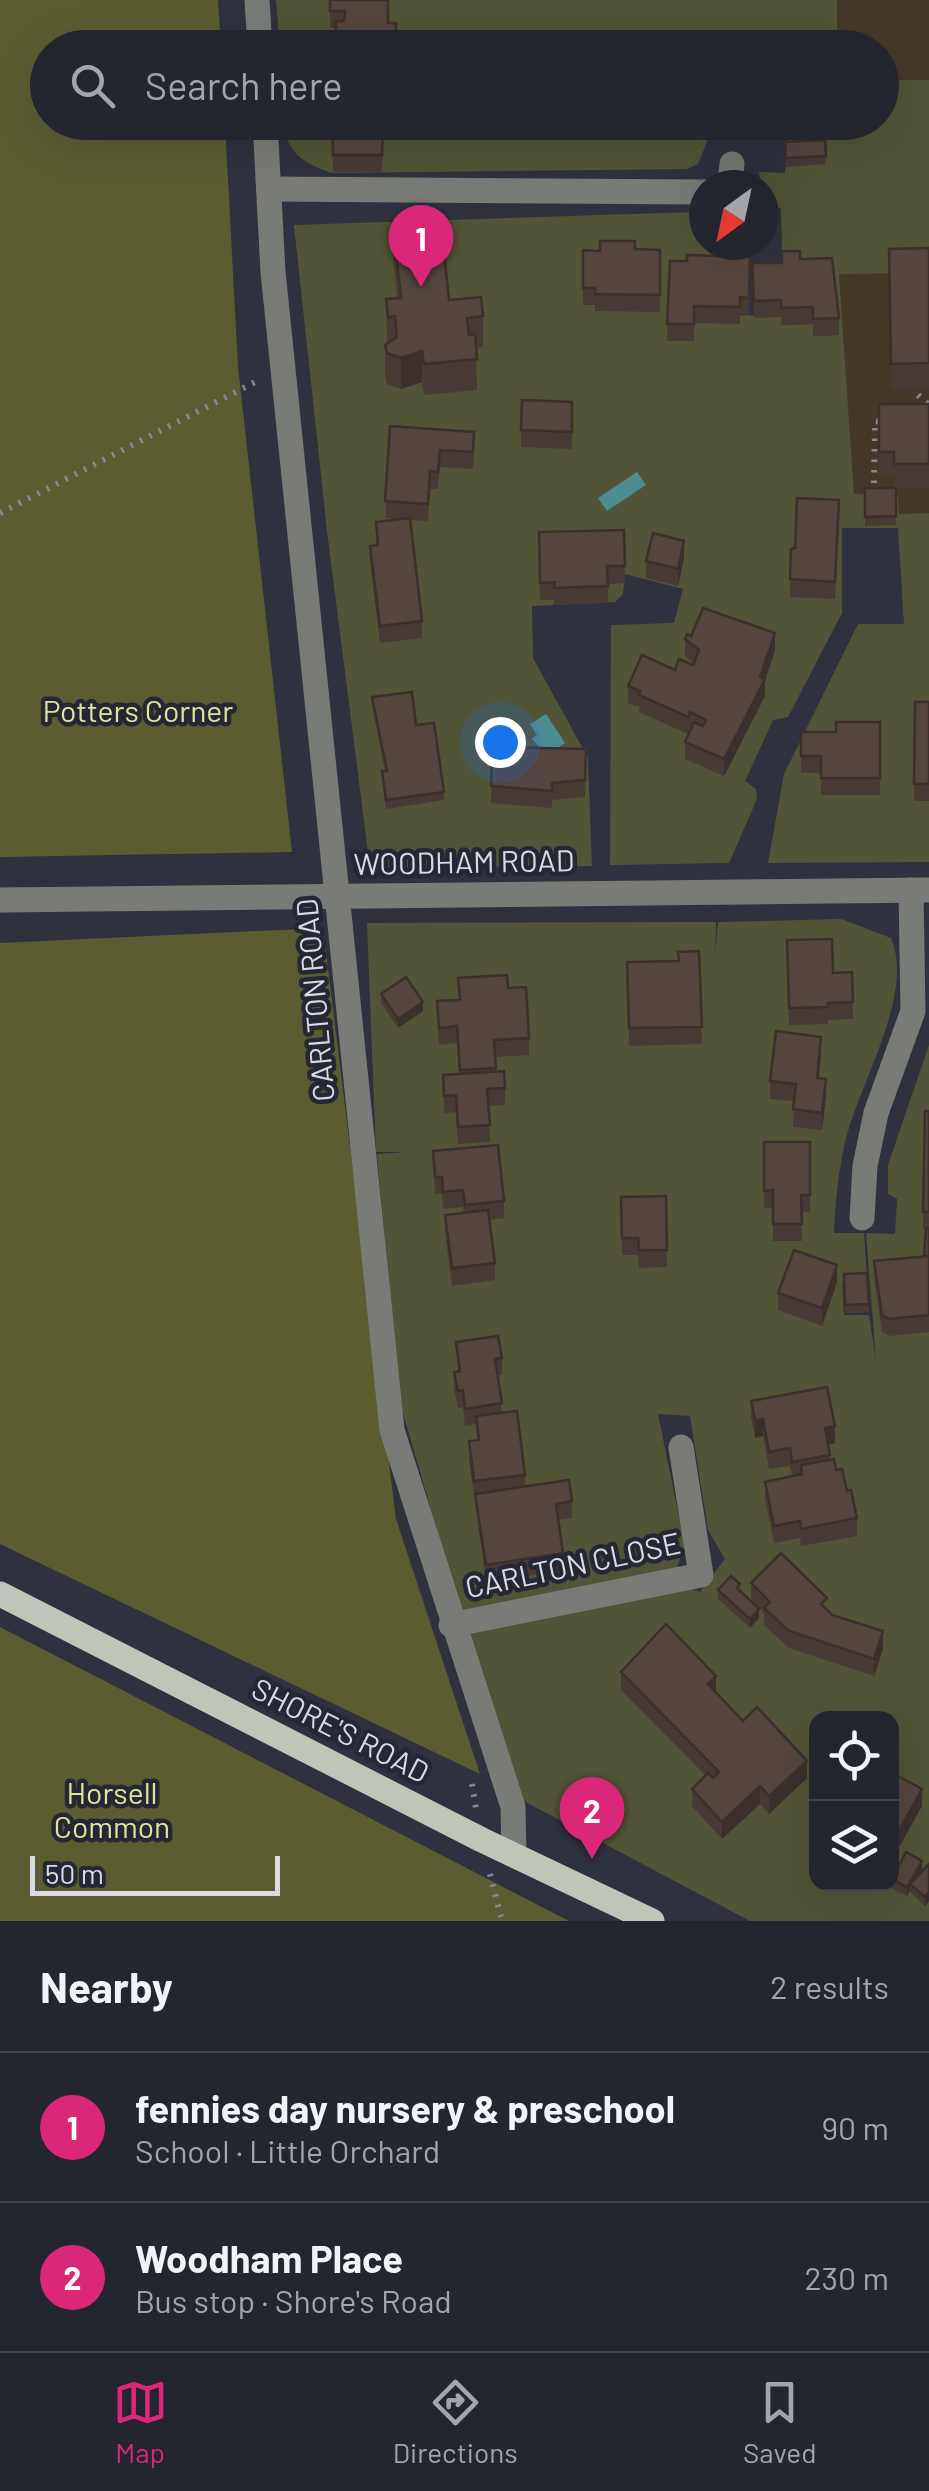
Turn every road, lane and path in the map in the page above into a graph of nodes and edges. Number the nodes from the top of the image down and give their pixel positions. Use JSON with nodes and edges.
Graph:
{"nodes":[{"id":1,"x":256,"y":0,"type":"edge"},
{"id":2,"x":258,"y":30,"type":"edge"},
{"id":3,"x":266,"y":140,"type":"edge"},
{"id":4,"x":270,"y":189,"type":"junction"},
{"id":5,"x":689,"y":192,"type":"edge"},
{"id":6,"x":284,"y":368,"type":"junction"},
{"id":7,"x":918,"y":395,"type":"dead end"},
{"id":8,"x":929,"y":405,"type":"edge"},
{"id":9,"x":893,"y":422,"type":"edge"},
{"id":10,"x":874,"y":483,"type":"edge"},
{"id":11,"x":0,"y":514,"type":"edge"},
{"id":12,"x":920,"y":890,"type":"edge"},
{"id":13,"x":338,"y":898,"type":"junction"},
{"id":14,"x":0,"y":900,"type":"edge"},
{"id":15,"x":862,"y":1218,"type":"dead end"},
{"id":16,"x":681,"y":1447,"type":"dead end"},
{"id":17,"x":0,"y":1594,"type":"edge"},
{"id":18,"x":451,"y":1624,"type":"junction"},
{"id":19,"x":514,"y":1854,"type":"junction"},
{"id":20,"x":652,"y":1921,"type":"edge"}],
"edges":[{"from":1,"to":2,"type":"street"},
{"from":3,"to":4,"type":"street","name":"CARLTON ROAD"},
{"from":4,"to":5,"type":"street"},
{"from":4,"to":6,"type":"street","name":"CARLTON ROAD"},
{"from":6,"to":11,"type":"path"},
{"from":6,"to":13,"type":"street","name":"CARLTON ROAD"},
{"from":7,"to":8,"type":"path"},
{"from":9,"to":10,"type":"path"},
{"from":12,"to":13,"type":"street","name":"WOODHAM ROAD"},
{"from":12,"to":15,"type":"street"},
{"from":13,"to":14,"type":"street","name":"WOODHAM ROAD"},
{"from":13,"to":18,"type":"street","name":"CARLTON ROAD"},
{"from":16,"to":18,"type":"street","name":"CARLTON CLOSE"},
{"from":17,"to":19,"type":"main road","name":"SHORE'S ROAD"},
{"from":18,"to":19,"type":"street","name":"CARLTON ROAD"},
{"from":19,"to":20,"type":"main road","name":"SHORE'S ROAD"}]}
